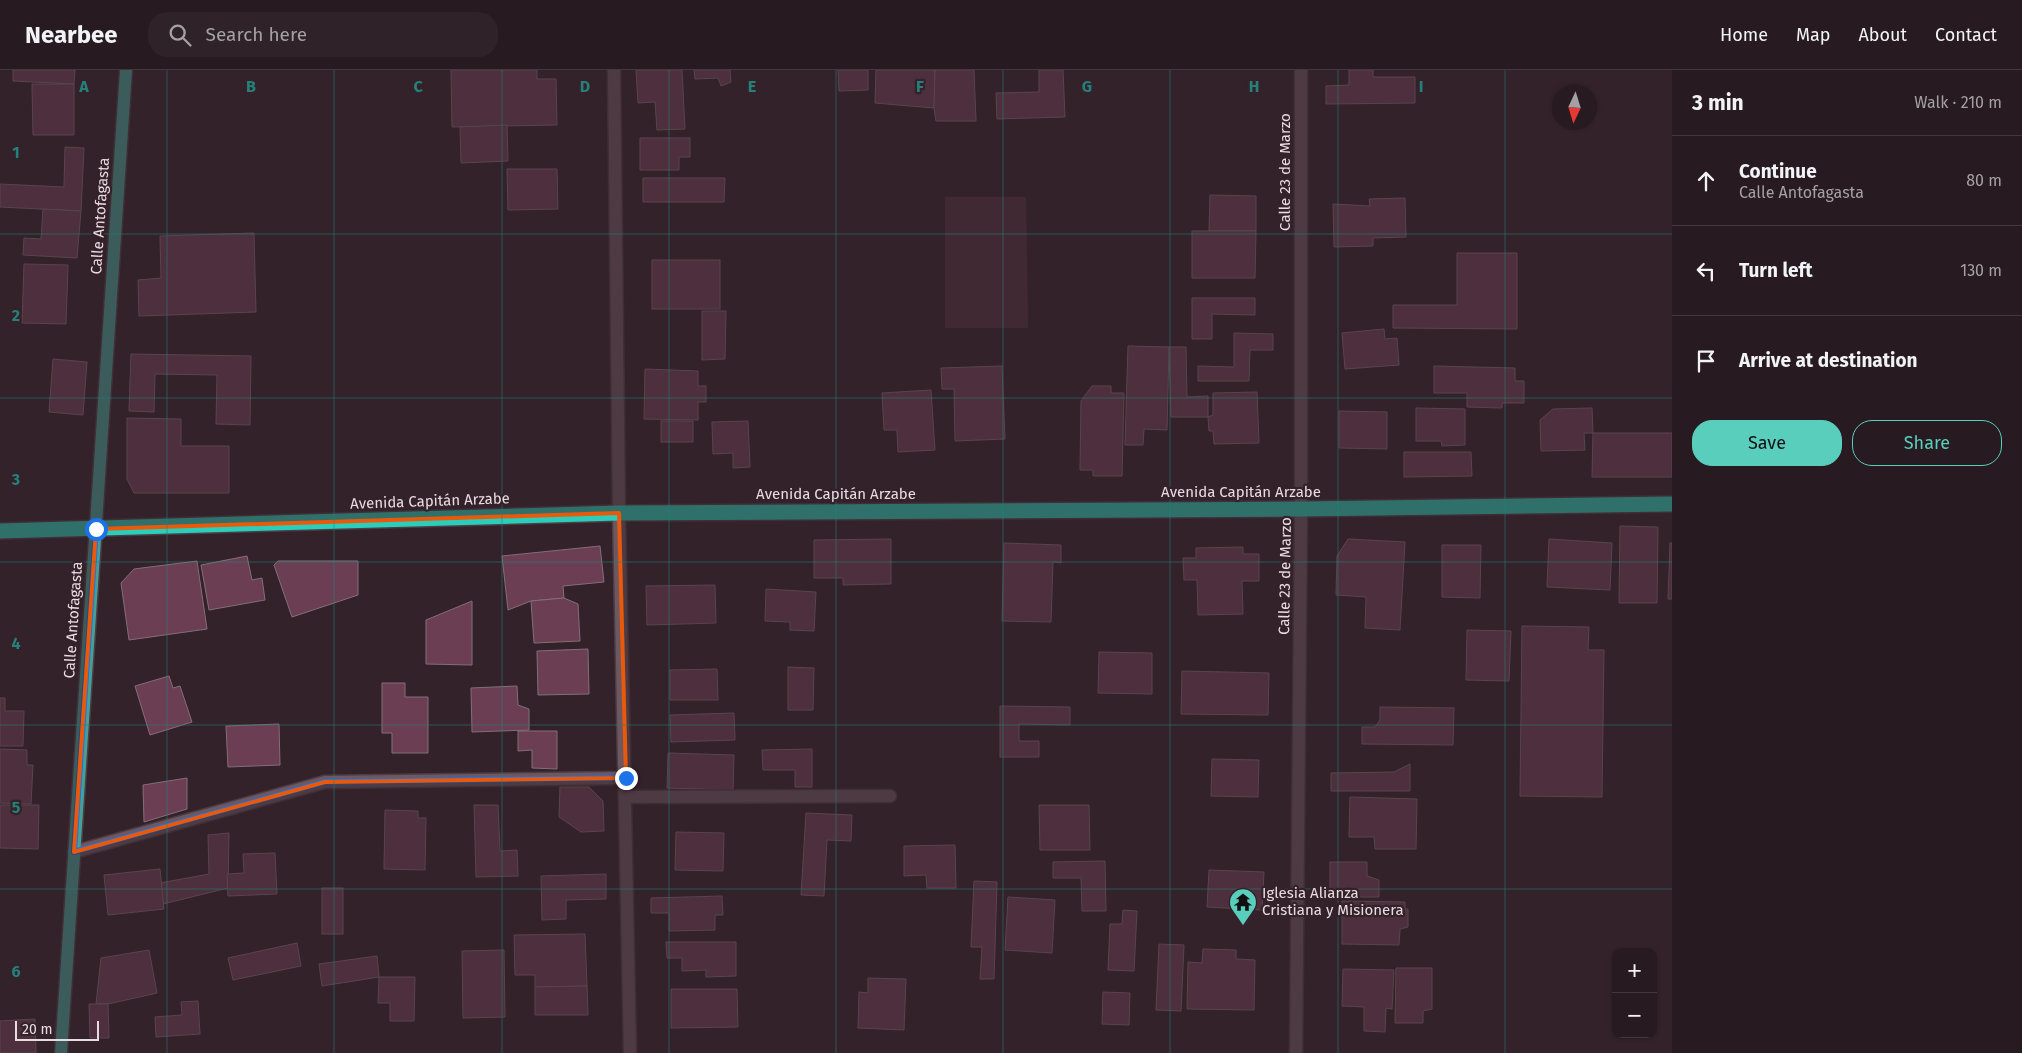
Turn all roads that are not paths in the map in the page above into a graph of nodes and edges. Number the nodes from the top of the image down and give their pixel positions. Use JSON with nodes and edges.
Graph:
{"nodes":[{"id":1,"x":126,"y":70,"type":"edge"},
{"id":2,"x":614,"y":70,"type":"edge"},
{"id":3,"x":1300,"y":70,"type":"edge"},
{"id":4,"x":1672,"y":504,"type":"edge"},
{"id":5,"x":1302,"y":509,"type":"junction"},
{"id":6,"x":619,"y":513,"type":"junction"},
{"id":7,"x":96,"y":529,"type":"junction"},
{"id":8,"x":0,"y":531,"type":"edge"},
{"id":9,"x":626,"y":778,"type":"junction"},
{"id":10,"x":890,"y":796,"type":"dead end"},
{"id":11,"x":626,"y":797,"type":"junction"},
{"id":12,"x":74,"y":852,"type":"junction"},
{"id":13,"x":61,"y":1053,"type":"edge"},
{"id":14,"x":630,"y":1053,"type":"edge"},
{"id":15,"x":1296,"y":1053,"type":"edge"}],
"edges":[{"from":1,"to":7,"type":"main road","name":"Calle Antofagasta"},
{"from":2,"to":6,"type":"street"},
{"from":3,"to":5,"type":"street","name":"Calle 23 de Marzo"},
{"from":4,"to":5,"type":"highway","name":"Avenida Capitán Arzabe"},
{"from":5,"to":6,"type":"highway","name":"Avenida Capitán Arzabe"},
{"from":5,"to":15,"type":"street","name":"Calle 23 de Marzo"},
{"from":6,"to":7,"type":"highway","name":"Avenida Capitán Arzabe"},
{"from":6,"to":9,"type":"street"},
{"from":7,"to":8,"type":"highway","name":"Avenida Capitán Arzabe"},
{"from":7,"to":12,"type":"main road","name":"Calle Antofagasta"},
{"from":9,"to":11,"type":"street"},
{"from":9,"to":12,"type":"street"},
{"from":10,"to":11,"type":"street"},
{"from":11,"to":14,"type":"street"},
{"from":12,"to":13,"type":"main road","name":"Calle Antofagasta"}]}
